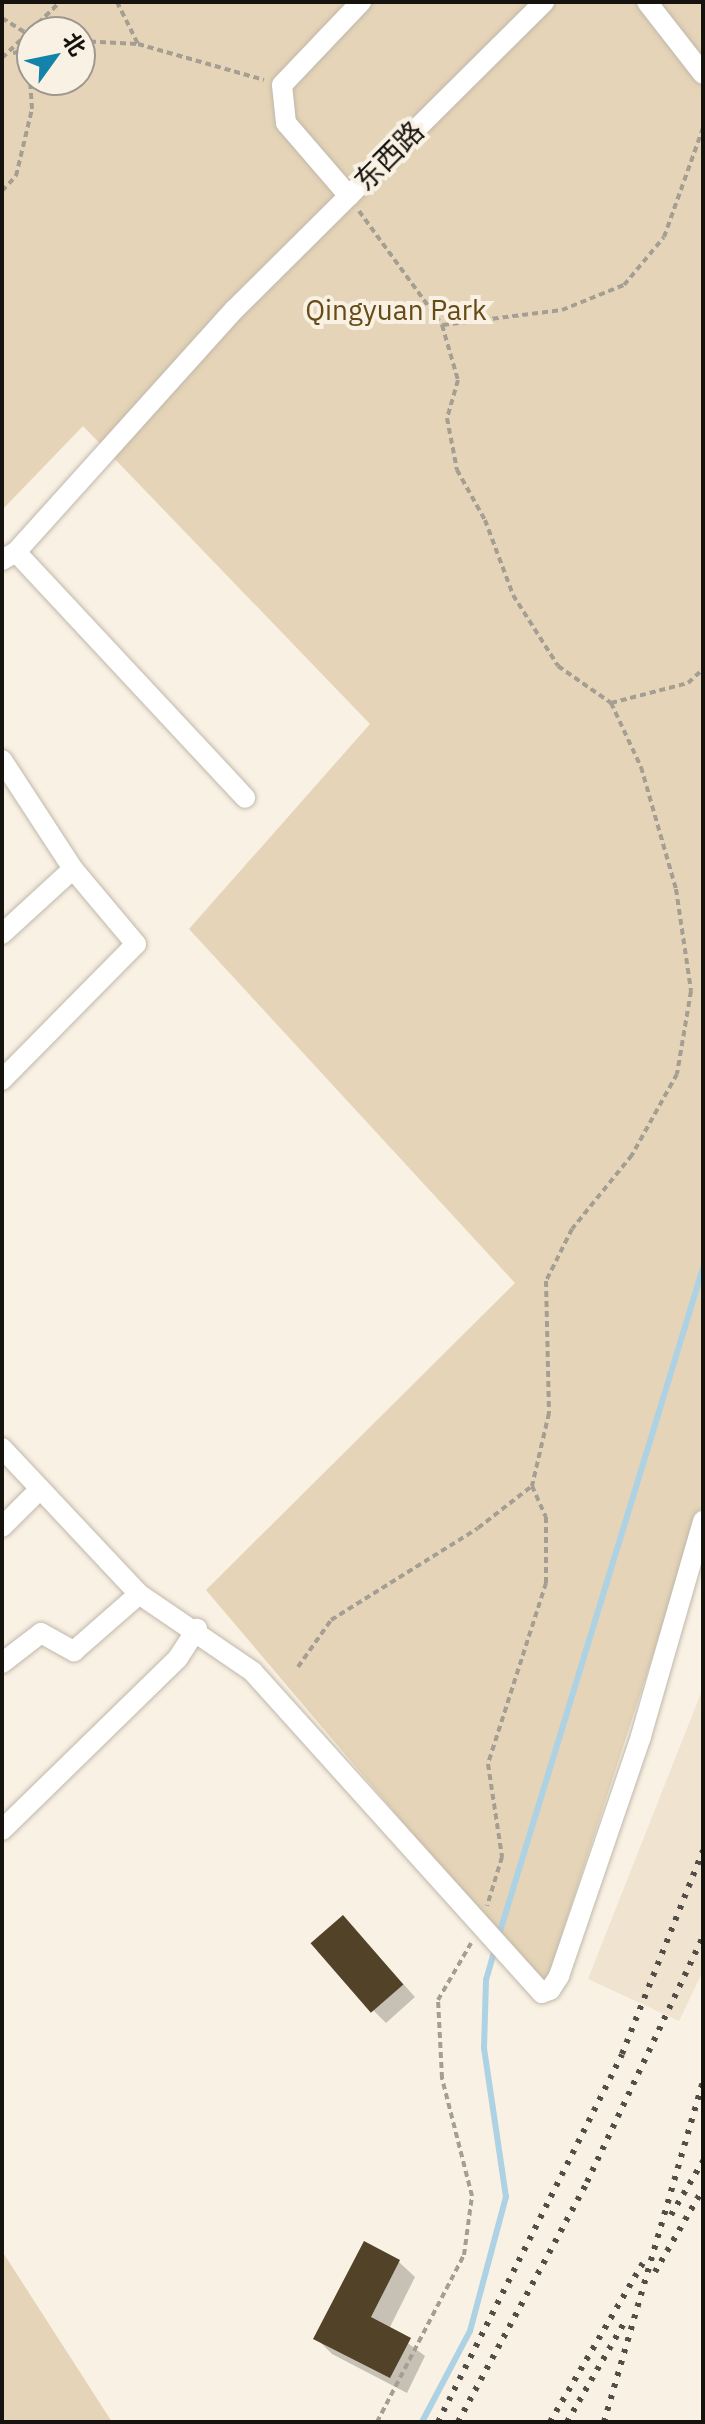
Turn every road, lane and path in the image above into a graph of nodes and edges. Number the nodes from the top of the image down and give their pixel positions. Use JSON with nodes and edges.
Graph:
{"nodes":[{"id":1,"x":117,"y":2,"type":"edge"},
{"id":2,"x":361,"y":2,"type":"edge"},
{"id":3,"x":544,"y":2,"type":"edge"},
{"id":4,"x":647,"y":2,"type":"edge"},
{"id":5,"x":96,"y":42,"type":"edge"},
{"id":6,"x":138,"y":44,"type":"junction"},
{"id":7,"x":16,"y":49,"type":"edge"},
{"id":8,"x":16,"y":53,"type":"edge"},
{"id":9,"x":11,"y":54,"type":"junction"},
{"id":10,"x":2,"y":58,"type":"edge"},
{"id":11,"x":703,"y":74,"type":"edge"},
{"id":12,"x":282,"y":85,"type":"junction"},
{"id":13,"x":32,"y":96,"type":"edge"},
{"id":14,"x":703,"y":128,"type":"edge"},
{"id":15,"x":2,"y":191,"type":"edge"},
{"id":16,"x":349,"y":196,"type":"junction"},
{"id":17,"x":442,"y":325,"type":"junction"},
{"id":18,"x":9,"y":556,"type":"edge"},
{"id":19,"x":703,"y":669,"type":"edge"},
{"id":20,"x":611,"y":703,"type":"junction"},
{"id":21,"x":2,"y":760,"type":"edge"},
{"id":22,"x":245,"y":798,"type":"dead end"},
{"id":23,"x":73,"y":869,"type":"junction"},
{"id":24,"x":2,"y":934,"type":"edge"},
{"id":25,"x":2,"y":1080,"type":"edge"},
{"id":26,"x":2,"y":1448,"type":"edge"},
{"id":27,"x":532,"y":1486,"type":"junction"},
{"id":28,"x":40,"y":1489,"type":"junction"},
{"id":29,"x":703,"y":1521,"type":"edge"},
{"id":30,"x":2,"y":1527,"type":"edge"},
{"id":31,"x":139,"y":1594,"type":"junction"},
{"id":32,"x":197,"y":1629,"type":"junction"},
{"id":33,"x":2,"y":1663,"type":"edge"},
{"id":34,"x":298,"y":1667,"type":"dead end"},
{"id":35,"x":2,"y":1830,"type":"edge"},
{"id":36,"x":485,"y":1928,"type":"junction"},
{"id":37,"x":377,"y":2422,"type":"edge"}],
"edges":[{"from":1,"to":6,"type":"path"},
{"from":2,"to":12,"type":"street"},
{"from":3,"to":16,"type":"street","name":"东西路"},
{"from":4,"to":11,"type":"street"},
{"from":5,"to":6,"type":"path"},
{"from":6,"to":12,"type":"path"},
{"from":7,"to":9,"type":"path"},
{"from":8,"to":9,"type":"path"},
{"from":9,"to":10,"type":"path"},
{"from":12,"to":16,"type":"street"},
{"from":13,"to":15,"type":"path"},
{"from":14,"to":17,"type":"path"},
{"from":16,"to":17,"type":"path"},
{"from":16,"to":18,"type":"street","name":"东西路"},
{"from":17,"to":20,"type":"path"},
{"from":18,"to":22,"type":"street"},
{"from":19,"to":20,"type":"path"},
{"from":20,"to":27,"type":"path"},
{"from":21,"to":23,"type":"street"},
{"from":23,"to":24,"type":"street"},
{"from":23,"to":25,"type":"street"},
{"from":26,"to":28,"type":"street"},
{"from":27,"to":34,"type":"path"},
{"from":27,"to":36,"type":"path"},
{"from":28,"to":30,"type":"street"},
{"from":28,"to":31,"type":"street"},
{"from":29,"to":36,"type":"street"},
{"from":31,"to":32,"type":"street"},
{"from":31,"to":33,"type":"street"},
{"from":32,"to":35,"type":"street"},
{"from":32,"to":36,"type":"street"},
{"from":36,"to":37,"type":"path"}]}
